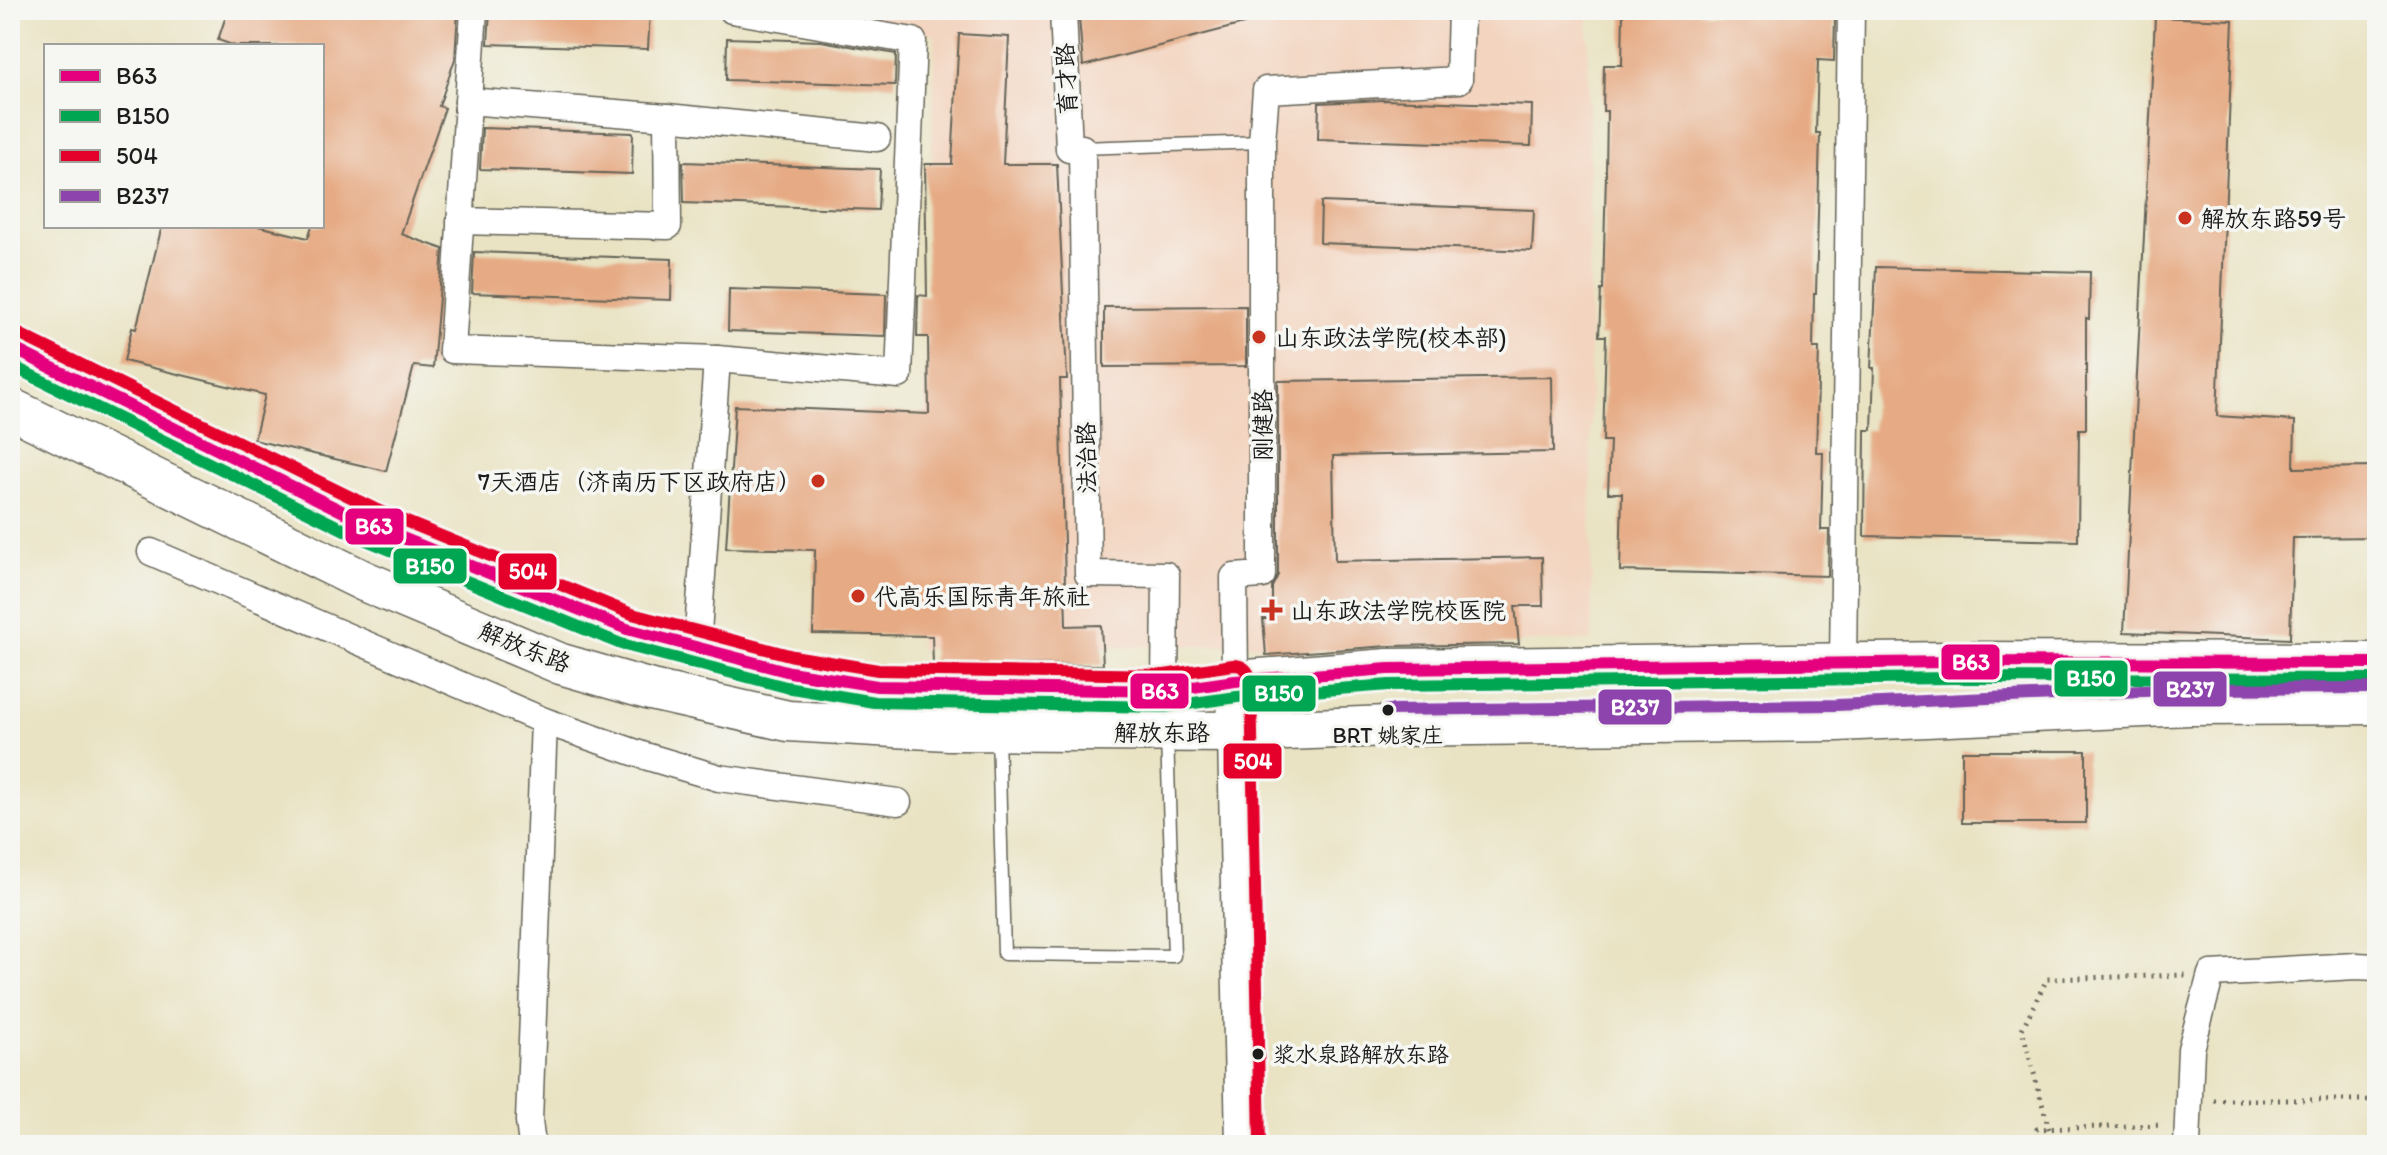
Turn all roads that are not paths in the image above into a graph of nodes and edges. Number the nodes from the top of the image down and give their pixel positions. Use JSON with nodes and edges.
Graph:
{"nodes":[{"id":1,"x":474,"y":10,"type":"edge"},
{"id":2,"x":732,"y":10,"type":"edge"},
{"id":3,"x":1063,"y":10,"type":"edge"},
{"id":4,"x":1461,"y":10,"type":"edge"},
{"id":5,"x":1851,"y":10,"type":"edge"},
{"id":6,"x":468,"y":101,"type":"junction"},
{"id":7,"x":667,"y":117,"type":"junction"},
{"id":8,"x":877,"y":138,"type":"dead end"},
{"id":9,"x":1262,"y":142,"type":"junction"},
{"id":10,"x":1076,"y":149,"type":"junction"},
{"id":11,"x":460,"y":221,"type":"junction"},
{"id":12,"x":10,"y":347,"type":"edge"},
{"id":13,"x":717,"y":359,"type":"junction"},
{"id":14,"x":10,"y":408,"type":"edge"},
{"id":15,"x":151,"y":552,"type":"dead end"},
{"id":16,"x":697,"y":647,"type":"junction"},
{"id":17,"x":2377,"y":663,"type":"edge"},
{"id":18,"x":1843,"y":664,"type":"junction"},
{"id":19,"x":1235,"y":681,"type":"junction"},
{"id":20,"x":1165,"y":691,"type":"junction"},
{"id":21,"x":2377,"y":704,"type":"edge"},
{"id":22,"x":544,"y":721,"type":"junction"},
{"id":23,"x":998,"y":731,"type":"junction"},
{"id":24,"x":1167,"y":732,"type":"junction"},
{"id":25,"x":1235,"y":732,"type":"junction"},
{"id":26,"x":898,"y":802,"type":"dead end"},
{"id":27,"x":2377,"y":967,"type":"edge"},
{"id":28,"x":2187,"y":1123,"type":"edge"},
{"id":29,"x":532,"y":1145,"type":"edge"},
{"id":30,"x":1244,"y":1145,"type":"edge"}],
"edges":[{"from":1,"to":6,"type":"street"},
{"from":2,"to":13,"type":"street"},
{"from":3,"to":10,"type":"street","name":"育才路"},
{"from":4,"to":9,"type":"street"},
{"from":5,"to":18,"type":"street"},
{"from":6,"to":7,"type":"street"},
{"from":6,"to":11,"type":"street"},
{"from":7,"to":8,"type":"street"},
{"from":7,"to":11,"type":"street"},
{"from":9,"to":10,"type":"lane"},
{"from":9,"to":19,"type":"street","name":"刚健路"},
{"from":10,"to":20,"type":"street","name":"法治路"},
{"from":11,"to":13,"type":"street"},
{"from":12,"to":16,"type":"main road","name":"解放东路"},
{"from":13,"to":16,"type":"street"},
{"from":14,"to":23,"type":"main road","name":"解放东路"},
{"from":15,"to":22,"type":"street"},
{"from":16,"to":20,"type":"main road","name":"解放东路"},
{"from":17,"to":18,"type":"main road","name":"解放东路"},
{"from":18,"to":19,"type":"main road","name":"解放东路"},
{"from":19,"to":20,"type":"main road","name":"解放东路"},
{"from":19,"to":25,"type":"main road"},
{"from":21,"to":25,"type":"main road","name":"解放东路"},
{"from":22,"to":26,"type":"street"},
{"from":22,"to":29,"type":"street"},
{"from":23,"to":24,"type":"main road","name":"解放东路"},
{"from":23,"to":24,"type":"lane"},
{"from":24,"to":25,"type":"main road","name":"解放东路"},
{"from":25,"to":30,"type":"main road"},
{"from":27,"to":28,"type":"street"}]}
